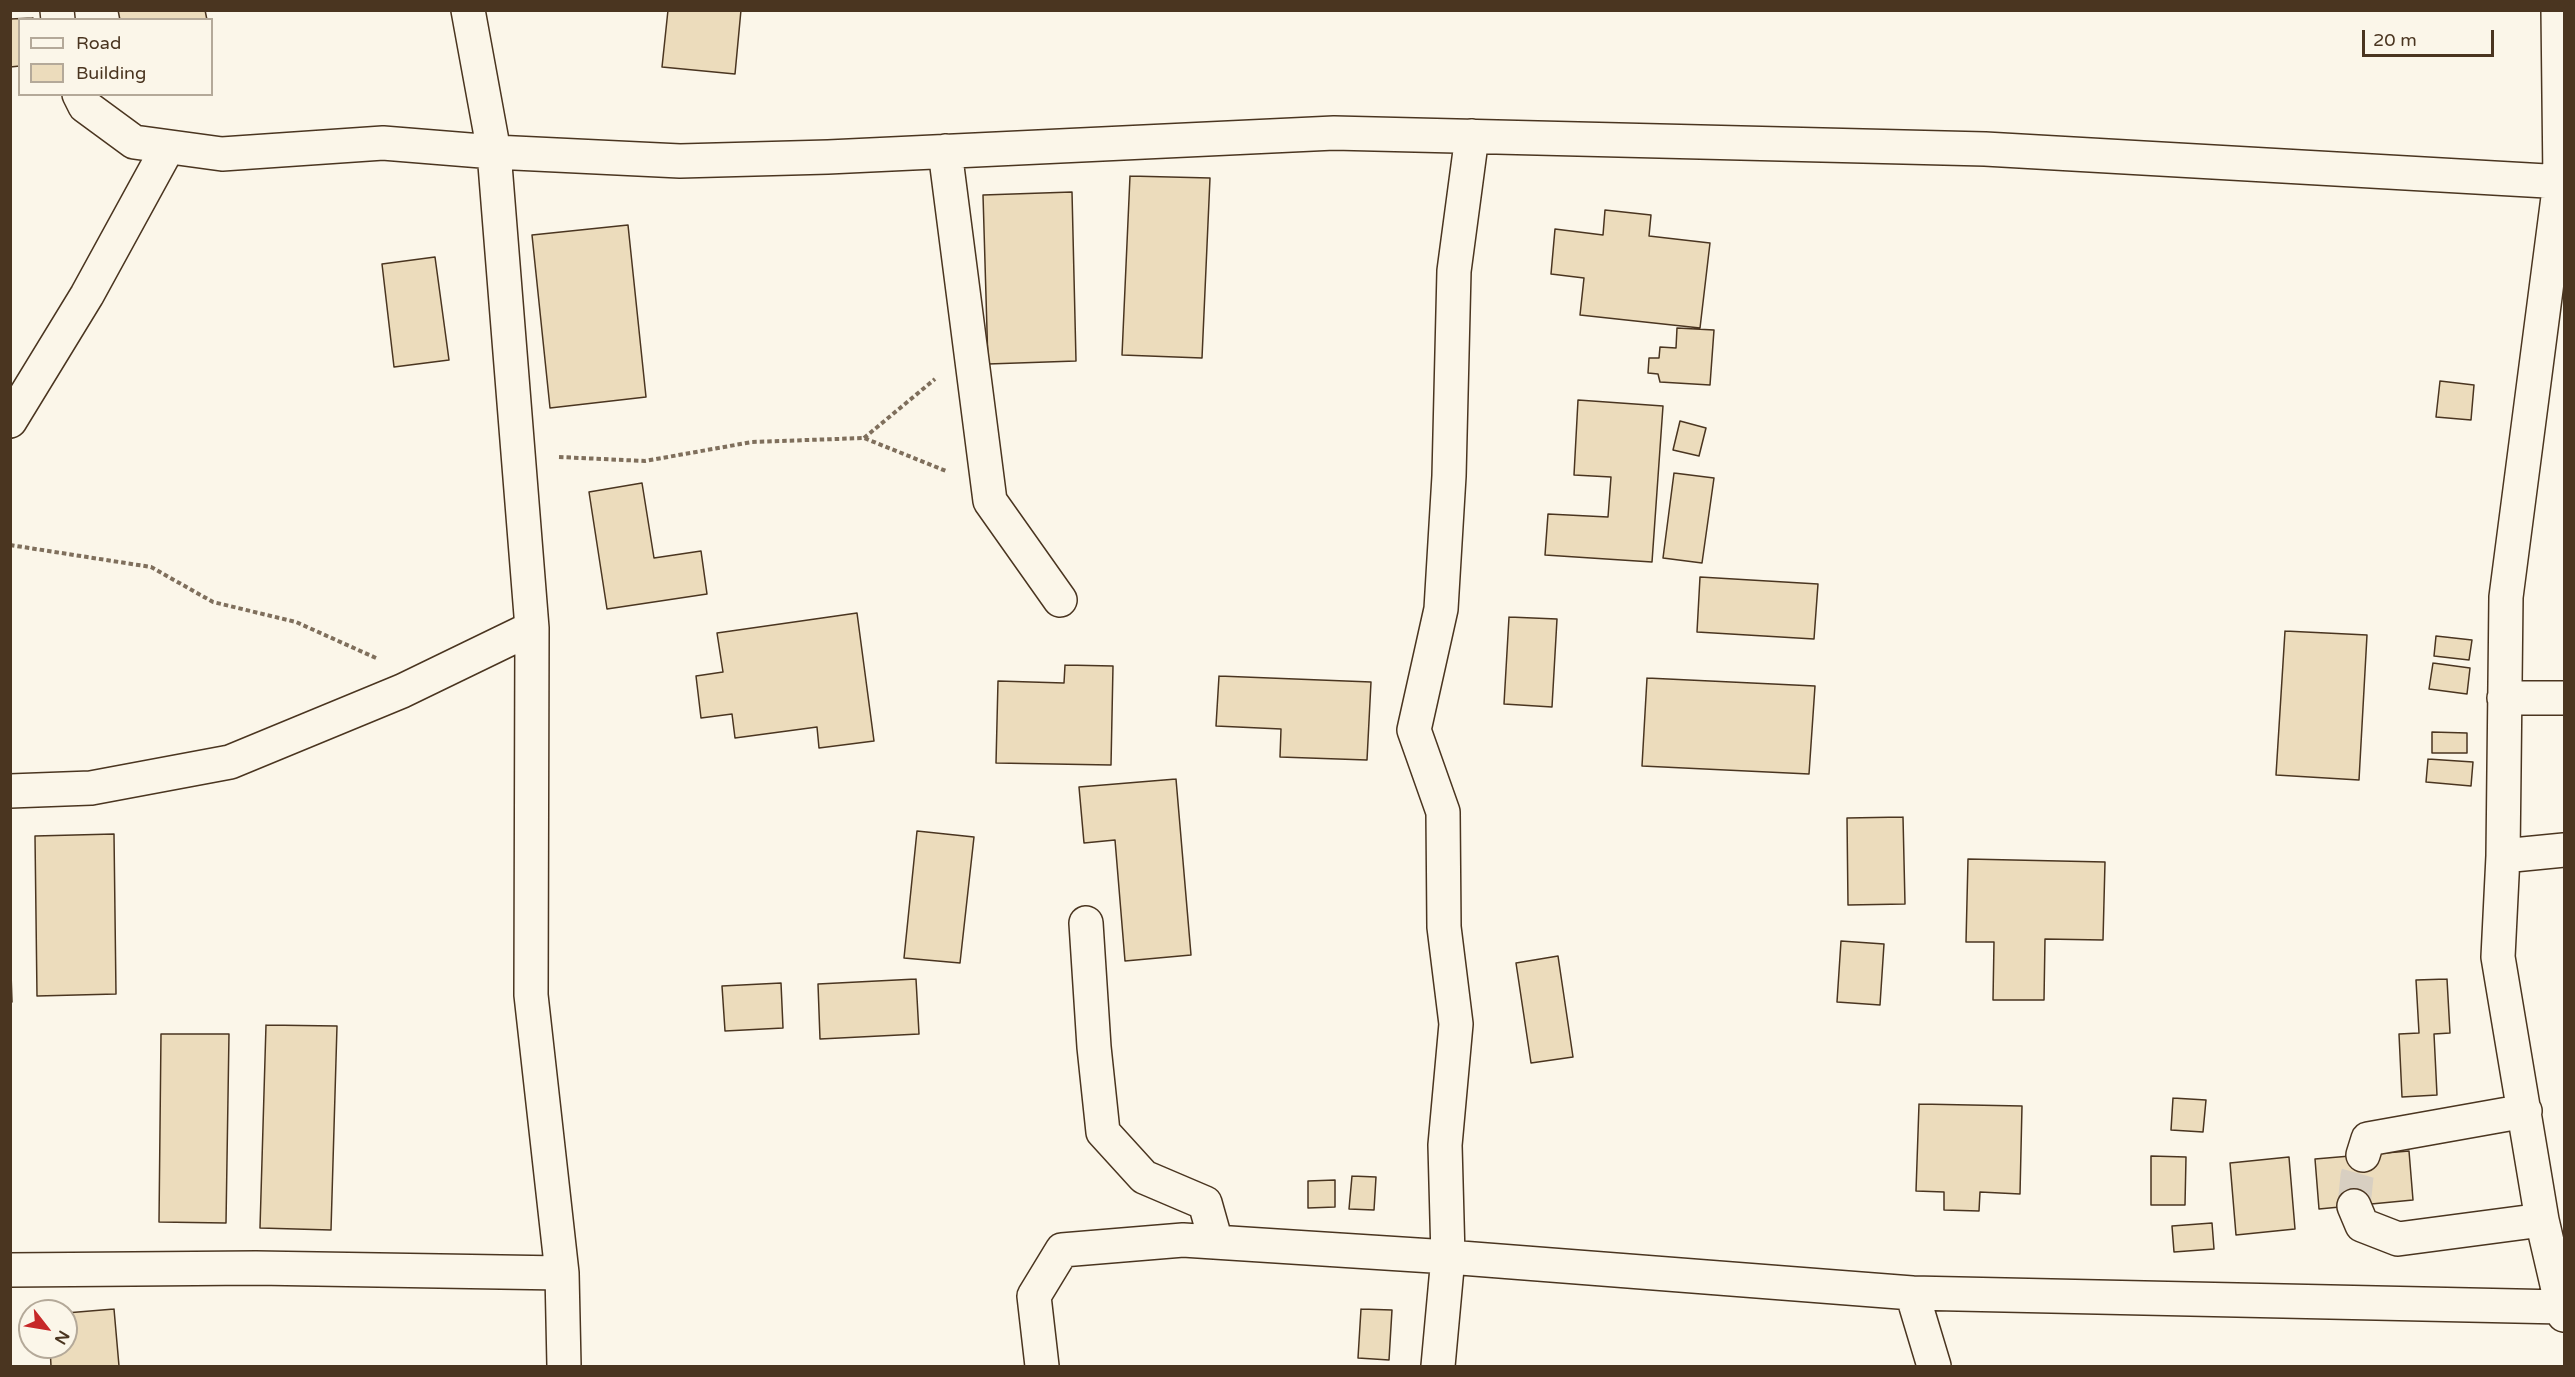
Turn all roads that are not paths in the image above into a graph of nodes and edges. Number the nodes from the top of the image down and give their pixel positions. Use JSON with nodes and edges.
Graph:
{"nodes":[{"id":1,"x":468,"y":10,"type":"edge"},
{"id":2,"x":2559,"y":10,"type":"edge"},
{"id":3,"x":80,"y":96,"type":"edge"},
{"id":4,"x":1472,"y":136,"type":"junction"},
{"id":5,"x":168,"y":147,"type":"junction"},
{"id":6,"x":945,"y":151,"type":"junction"},
{"id":7,"x":494,"y":152,"type":"junction"},
{"id":8,"x":2562,"y":182,"type":"edge"},
{"id":9,"x":10,"y":422,"type":"edge"},
{"id":10,"x":1060,"y":600,"type":"dead end"},
{"id":11,"x":532,"y":627,"type":"junction"},
{"id":12,"x":2504,"y":698,"type":"junction"},
{"id":13,"x":2565,"y":698,"type":"edge"},
{"id":14,"x":10,"y":791,"type":"edge"},
{"id":15,"x":2565,"y":850,"type":"edge"},
{"id":16,"x":2503,"y":856,"type":"junction"},
{"id":17,"x":1086,"y":923,"type":"dead end"},
{"id":18,"x":2525,"y":1111,"type":"junction"},
{"id":19,"x":2363,"y":1155,"type":"tunnel mouth"},
{"id":20,"x":2354,"y":1206,"type":"tunnel mouth"},
{"id":21,"x":2542,"y":1220,"type":"junction"},
{"id":22,"x":1216,"y":1242,"type":"junction"},
{"id":23,"x":1448,"y":1257,"type":"junction"},
{"id":24,"x":10,"y":1270,"type":"edge"},
{"id":25,"x":562,"y":1274,"type":"junction"},
{"id":26,"x":1912,"y":1293,"type":"junction"},
{"id":27,"x":2563,"y":1311,"type":"edge"},
{"id":28,"x":564,"y":1366,"type":"edge"},
{"id":29,"x":1042,"y":1366,"type":"edge"},
{"id":30,"x":1438,"y":1366,"type":"edge"},
{"id":31,"x":1934,"y":1366,"type":"edge"}],
"edges":[{"from":1,"to":7,"type":"street"},
{"from":2,"to":8,"type":"street"},
{"from":3,"to":5,"type":"street"},
{"from":4,"to":6,"type":"street"},
{"from":4,"to":8,"type":"street"},
{"from":4,"to":23,"type":"street"},
{"from":5,"to":7,"type":"street"},
{"from":5,"to":9,"type":"street"},
{"from":6,"to":7,"type":"street"},
{"from":6,"to":10,"type":"street"},
{"from":7,"to":11,"type":"street"},
{"from":8,"to":12,"type":"street"},
{"from":11,"to":14,"type":"street"},
{"from":11,"to":25,"type":"street"},
{"from":12,"to":13,"type":"street"},
{"from":12,"to":16,"type":"street"},
{"from":15,"to":16,"type":"street"},
{"from":16,"to":18,"type":"street"},
{"from":17,"to":22,"type":"street"},
{"from":18,"to":19,"type":"street"},
{"from":18,"to":21,"type":"street"},
{"from":20,"to":21,"type":"street"},
{"from":21,"to":27,"type":"street"},
{"from":22,"to":23,"type":"street"},
{"from":22,"to":29,"type":"street"},
{"from":23,"to":26,"type":"street"},
{"from":23,"to":30,"type":"street"},
{"from":24,"to":25,"type":"street"},
{"from":25,"to":28,"type":"street"},
{"from":26,"to":27,"type":"street"},
{"from":26,"to":31,"type":"street"}]}
